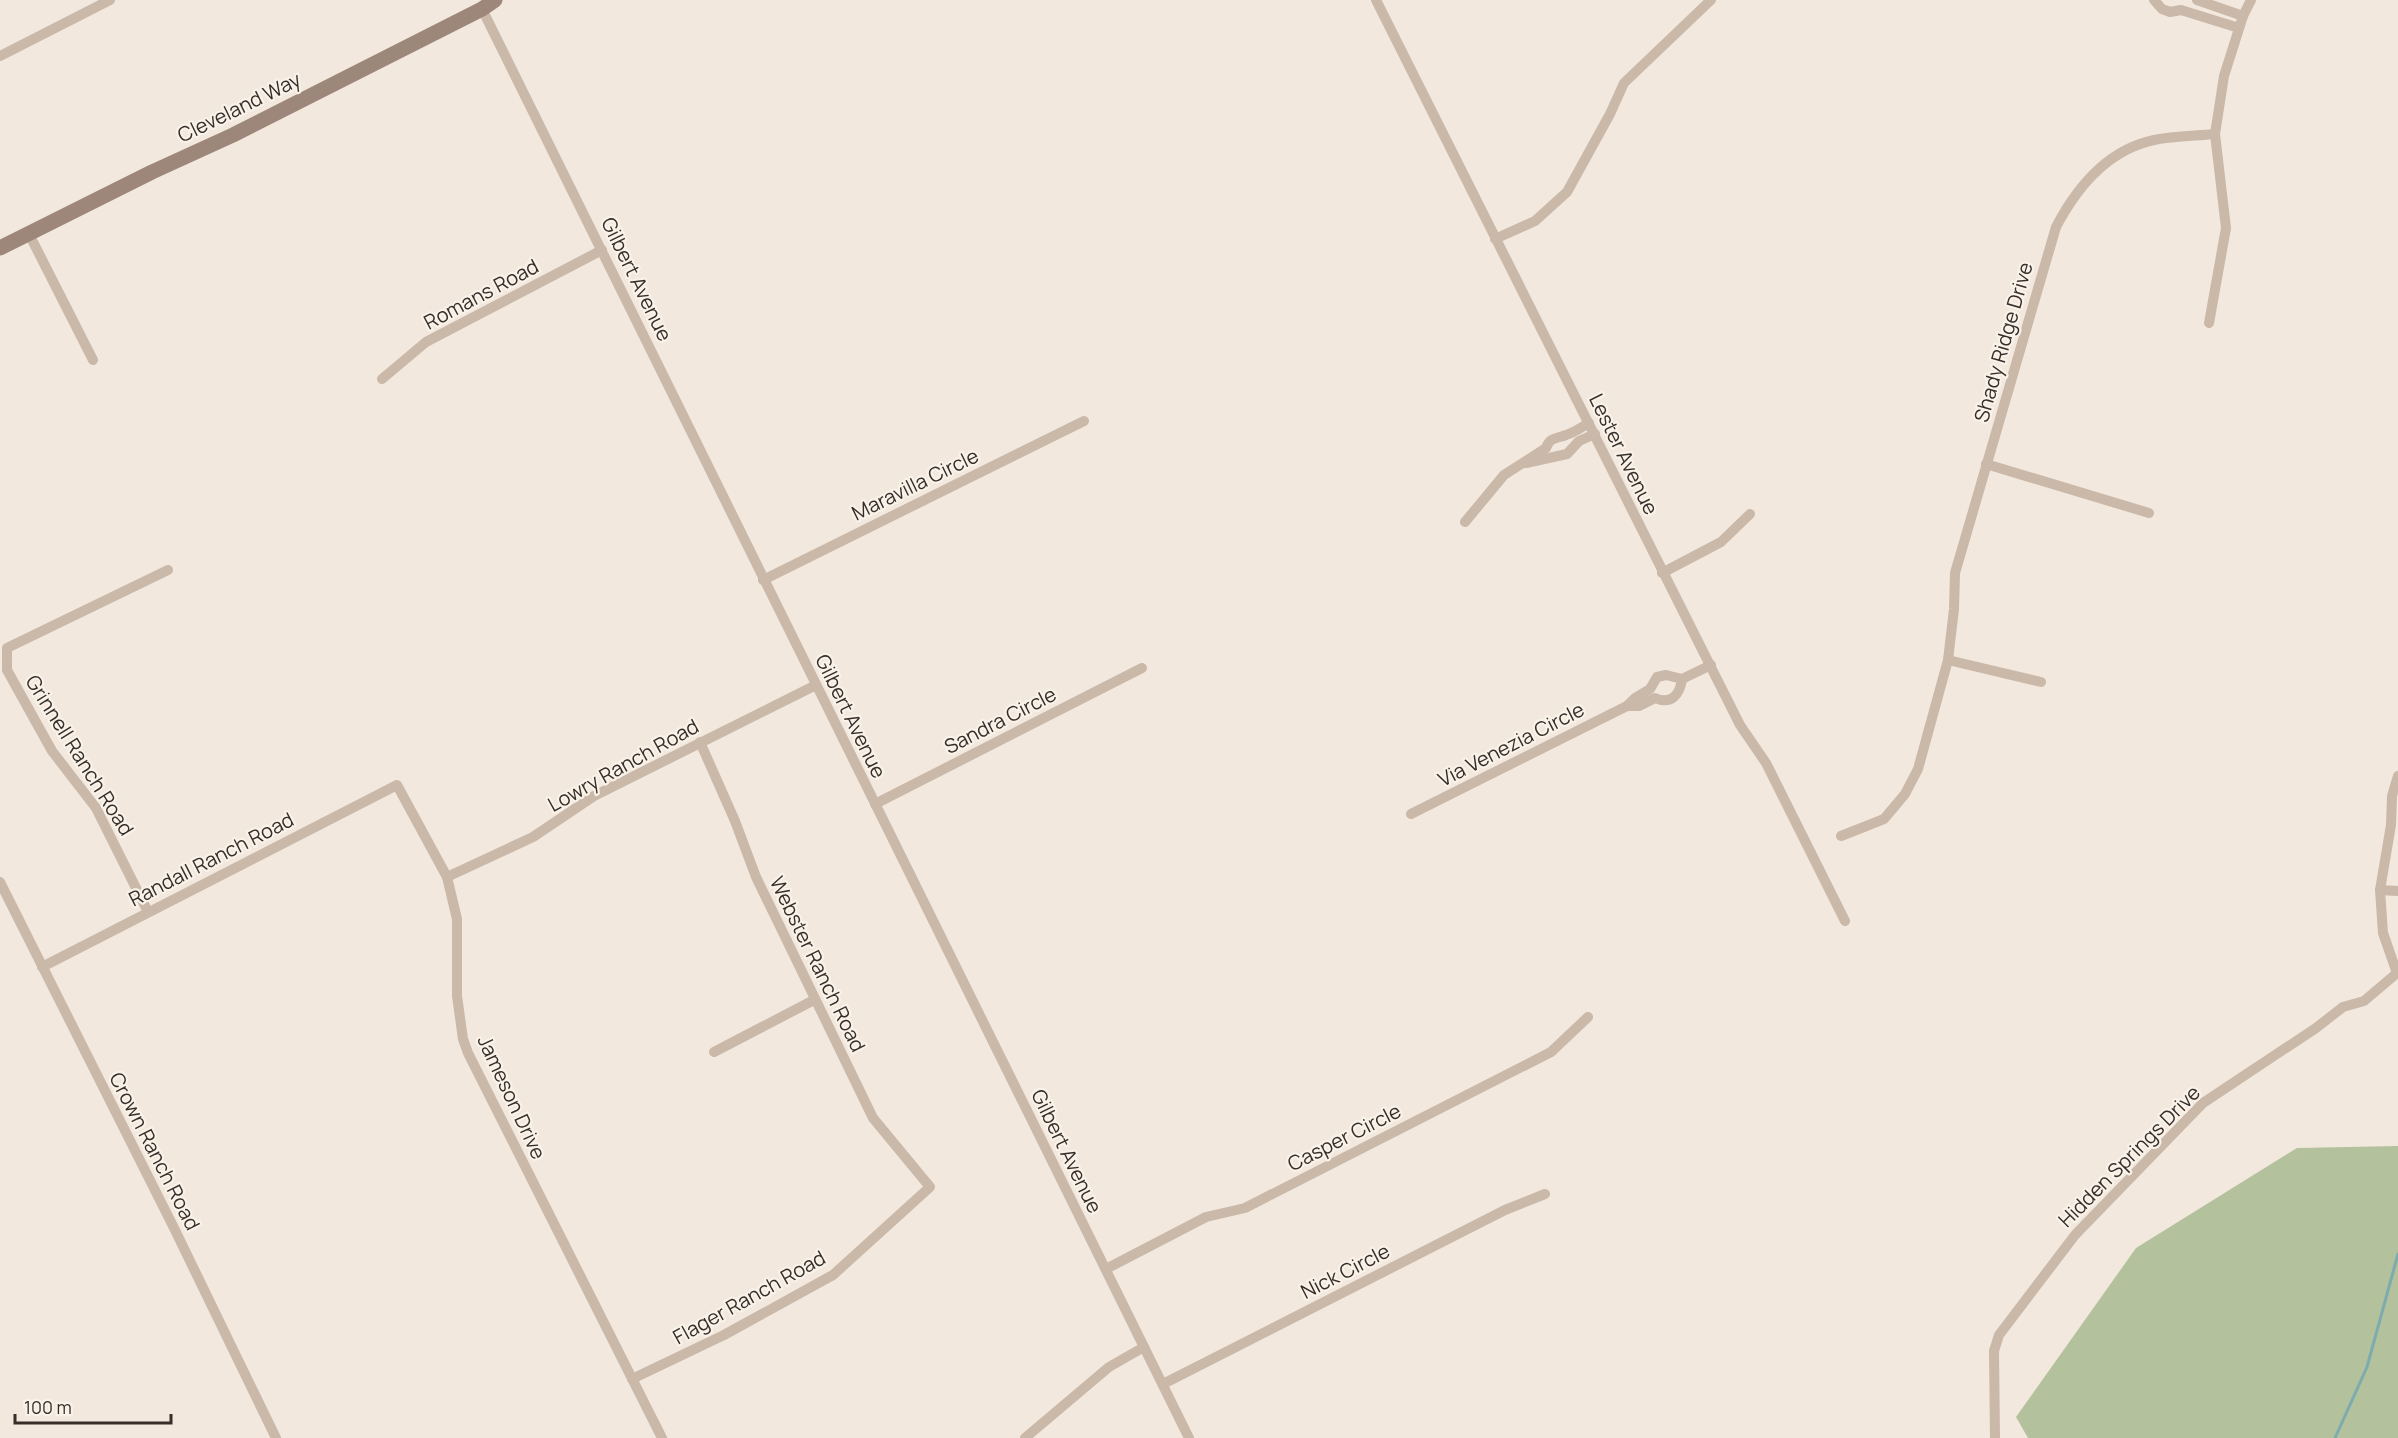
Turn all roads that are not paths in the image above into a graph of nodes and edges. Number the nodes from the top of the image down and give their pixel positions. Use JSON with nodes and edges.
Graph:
{"nodes":[{"id":1,"x":110,"y":0,"type":"edge"},
{"id":2,"x":1376,"y":0,"type":"edge"},
{"id":3,"x":1712,"y":0,"type":"edge"},
{"id":4,"x":2154,"y":0,"type":"edge"},
{"id":5,"x":2197,"y":0,"type":"edge"},
{"id":6,"x":2251,"y":0,"type":"edge"},
{"id":7,"x":488,"y":4,"type":"edge"},
{"id":8,"x":2243,"y":16,"type":"junction"},
{"id":9,"x":2239,"y":28,"type":"junction"},
{"id":10,"x":0,"y":56,"type":"edge"},
{"id":11,"x":2215,"y":134,"type":"junction"},
{"id":12,"x":29,"y":234,"type":"junction"},
{"id":13,"x":1495,"y":239,"type":"junction"},
{"id":14,"x":0,"y":248,"type":"edge"},
{"id":15,"x":602,"y":250,"type":"junction"},
{"id":16,"x":2209,"y":323,"type":"dead end"},
{"id":17,"x":93,"y":360,"type":"dead end"},
{"id":18,"x":382,"y":379,"type":"dead end"},
{"id":19,"x":1084,"y":421,"type":"dead end"},
{"id":20,"x":1589,"y":423,"type":"junction"},
{"id":21,"x":1594,"y":434,"type":"junction"},
{"id":22,"x":1526,"y":463,"type":"junction"},
{"id":23,"x":1986,"y":464,"type":"junction"},
{"id":24,"x":2149,"y":513,"type":"dead end"},
{"id":25,"x":1750,"y":514,"type":"dead end"},
{"id":26,"x":1465,"y":522,"type":"dead end"},
{"id":27,"x":168,"y":570,"type":"dead end"},
{"id":28,"x":1662,"y":573,"type":"junction"},
{"id":29,"x":764,"y":580,"type":"junction"},
{"id":30,"x":1948,"y":660,"type":"junction"},
{"id":31,"x":1711,"y":665,"type":"junction"},
{"id":32,"x":1142,"y":668,"type":"dead end"},
{"id":33,"x":1682,"y":679,"type":"junction"},
{"id":34,"x":2041,"y":682,"type":"dead end"},
{"id":35,"x":816,"y":685,"type":"junction"},
{"id":36,"x":1627,"y":706,"type":"junction"},
{"id":37,"x":700,"y":742,"type":"junction"},
{"id":38,"x":2398,"y":776,"type":"edge"},
{"id":39,"x":397,"y":785,"type":"joint"},
{"id":40,"x":874,"y":804,"type":"junction"},
{"id":41,"x":1411,"y":814,"type":"dead end"},
{"id":42,"x":1841,"y":836,"type":"dead end"},
{"id":43,"x":447,"y":877,"type":"junction"},
{"id":44,"x":0,"y":882,"type":"edge"},
{"id":45,"x":2380,"y":890,"type":"junction"},
{"id":46,"x":2398,"y":891,"type":"edge"},
{"id":47,"x":148,"y":912,"type":"junction"},
{"id":48,"x":1845,"y":921,"type":"dead end"},
{"id":49,"x":42,"y":967,"type":"junction"},
{"id":50,"x":2397,"y":973,"type":"edge"},
{"id":51,"x":814,"y":1000,"type":"junction"},
{"id":52,"x":1588,"y":1017,"type":"dead end"},
{"id":53,"x":714,"y":1052,"type":"dead end"},
{"id":54,"x":930,"y":1188,"type":"joint"},
{"id":55,"x":1545,"y":1194,"type":"dead end"},
{"id":56,"x":1106,"y":1269,"type":"junction"},
{"id":57,"x":1144,"y":1347,"type":"junction"},
{"id":58,"x":632,"y":1379,"type":"junction"},
{"id":59,"x":1163,"y":1384,"type":"junction"},
{"id":60,"x":276,"y":1438,"type":"edge"},
{"id":61,"x":662,"y":1438,"type":"edge"},
{"id":62,"x":1025,"y":1438,"type":"edge"},
{"id":63,"x":1189,"y":1438,"type":"edge"},
{"id":64,"x":1995,"y":1438,"type":"edge"}],
"edges":[{"from":1,"to":10,"type":"street"},
{"from":2,"to":13,"type":"street","name":"Lester Avenue"},
{"from":3,"to":13,"type":"street"},
{"from":4,"to":9,"type":"street"},
{"from":5,"to":8,"type":"street"},
{"from":6,"to":8,"type":"street"},
{"from":7,"to":12,"type":"street","name":"Cleveland Way"},
{"from":7,"to":15,"type":"street","name":"Gilbert Avenue"},
{"from":8,"to":9,"type":"street"},
{"from":9,"to":11,"type":"street"},
{"from":11,"to":16,"type":"street"},
{"from":11,"to":23,"type":"street","name":"Shady Ridge Drive"},
{"from":12,"to":14,"type":"street","name":"Cleveland Way"},
{"from":12,"to":17,"type":"street"},
{"from":13,"to":20,"type":"street","name":"Lester Avenue"},
{"from":15,"to":18,"type":"street","name":"Romans Road"},
{"from":15,"to":29,"type":"street","name":"Gilbert Avenue"},
{"from":19,"to":29,"type":"street","name":"Maravilla Circle"},
{"from":20,"to":21,"type":"street","name":"Lester Avenue"},
{"from":20,"to":22,"type":"street"},
{"from":21,"to":22,"type":"street"},
{"from":21,"to":28,"type":"street","name":"Lester Avenue"},
{"from":22,"to":26,"type":"street"},
{"from":23,"to":24,"type":"street"},
{"from":23,"to":30,"type":"street","name":"Shady Ridge Drive"},
{"from":25,"to":28,"type":"street"},
{"from":27,"to":47,"type":"street","name":"Grinnell Ranch Road"},
{"from":28,"to":31,"type":"street","name":"Lester Avenue"},
{"from":29,"to":35,"type":"street","name":"Gilbert Avenue"},
{"from":30,"to":34,"type":"street"},
{"from":30,"to":42,"type":"street","name":"Shady Ridge Drive"},
{"from":31,"to":33,"type":"street","name":"Via Venezia Circle"},
{"from":31,"to":48,"type":"street","name":"Lester Avenue"},
{"from":32,"to":40,"type":"street","name":"Sandra Circle"},
{"from":33,"to":36,"type":"street","name":"Via Venezia Circle"},
{"from":33,"to":36,"type":"street","name":"Via Venezia Circle"},
{"from":35,"to":37,"type":"street","name":"Lowry Ranch Road"},
{"from":35,"to":40,"type":"street","name":"Gilbert Avenue"},
{"from":36,"to":41,"type":"street","name":"Via Venezia Circle"},
{"from":37,"to":43,"type":"street","name":"Lowry Ranch Road"},
{"from":37,"to":51,"type":"street","name":"Webster Ranch Road"},
{"from":38,"to":45,"type":"street"},
{"from":39,"to":43,"type":"street","name":"Jameson Drive"},
{"from":39,"to":47,"type":"street","name":"Randall Ranch Road"},
{"from":40,"to":56,"type":"street","name":"Gilbert Avenue"},
{"from":43,"to":58,"type":"street","name":"Jameson Drive"},
{"from":44,"to":49,"type":"street","name":"Crown Ranch Road"},
{"from":45,"to":46,"type":"street"},
{"from":45,"to":50,"type":"street"},
{"from":47,"to":49,"type":"street","name":"Randall Ranch Road"},
{"from":49,"to":60,"type":"street","name":"Crown Ranch Road"},
{"from":50,"to":64,"type":"street","name":"Hidden Springs Drive"},
{"from":51,"to":53,"type":"street"},
{"from":51,"to":54,"type":"street","name":"Webster Ranch Road"},
{"from":52,"to":56,"type":"street","name":"Casper Circle"},
{"from":54,"to":58,"type":"street","name":"Flager Ranch Road"},
{"from":55,"to":59,"type":"street","name":"Nick Circle"},
{"from":56,"to":57,"type":"street","name":"Gilbert Avenue"},
{"from":57,"to":59,"type":"street","name":"Gilbert Avenue"},
{"from":57,"to":62,"type":"street"},
{"from":58,"to":61,"type":"street","name":"Jameson Drive"},
{"from":59,"to":63,"type":"street","name":"Gilbert Avenue"}]}
